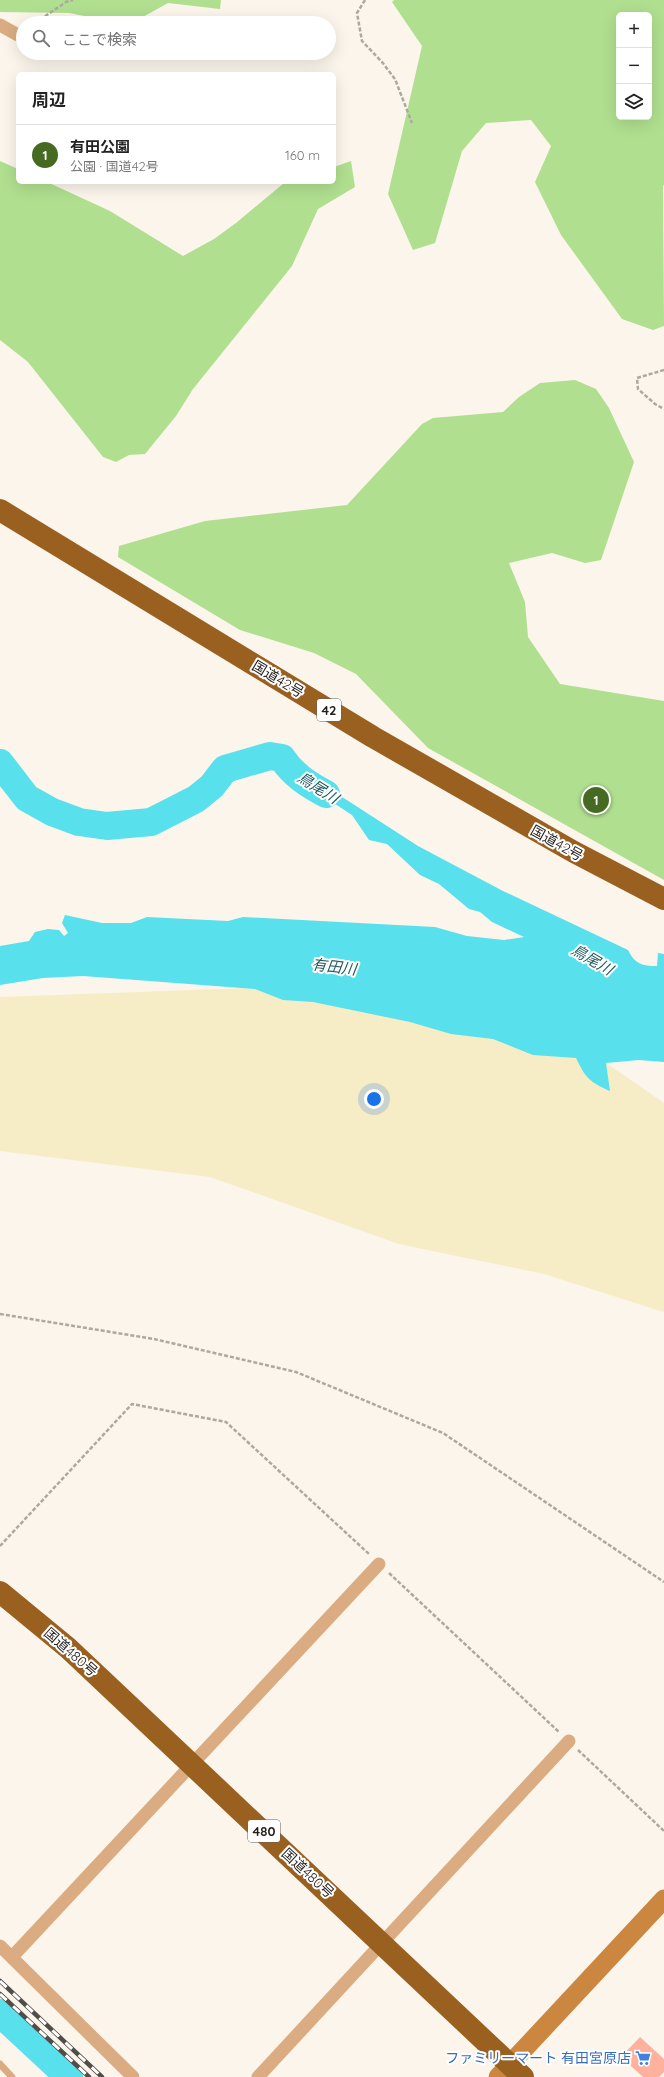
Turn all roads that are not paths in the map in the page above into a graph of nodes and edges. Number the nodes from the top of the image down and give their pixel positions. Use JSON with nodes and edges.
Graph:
{"nodes":[{"id":1,"x":0,"y":25,"type":"edge"},
{"id":2,"x":16,"y":34,"type":"edge"},
{"id":3,"x":0,"y":510,"type":"edge"},
{"id":4,"x":664,"y":899,"type":"edge"},
{"id":5,"x":379,"y":1564,"type":"road end"},
{"id":6,"x":0,"y":1592,"type":"edge"},
{"id":7,"x":569,"y":1741,"type":"road end"},
{"id":8,"x":192,"y":1763,"type":"junction"},
{"id":9,"x":664,"y":1899,"type":"edge"},
{"id":10,"x":383,"y":1944,"type":"junction"},
{"id":11,"x":0,"y":1946,"type":"edge"},
{"id":12,"x":12,"y":1957,"type":"junction"},
{"id":13,"x":0,"y":2064,"type":"edge"},
{"id":14,"x":511,"y":2073,"type":"edge"},
{"id":15,"x":12,"y":2077,"type":"edge"},
{"id":16,"x":134,"y":2077,"type":"edge"},
{"id":17,"x":258,"y":2077,"type":"edge"}],
"edges":[{"from":1,"to":2,"type":"street"},
{"from":3,"to":4,"type":"highway","name":"国道42号","number":"42"},
{"from":5,"to":8,"type":"street"},
{"from":6,"to":8,"type":"highway","name":"国道480号","number":"480"},
{"from":7,"to":10,"type":"street"},
{"from":8,"to":10,"type":"highway","name":"国道480号","number":"480"},
{"from":8,"to":12,"type":"street"},
{"from":9,"to":14,"type":"street"},
{"from":10,"to":14,"type":"highway","name":"国道480号","number":"480"},
{"from":10,"to":17,"type":"street"},
{"from":11,"to":12,"type":"street"},
{"from":12,"to":16,"type":"street"},
{"from":13,"to":15,"type":"lane"}]}
